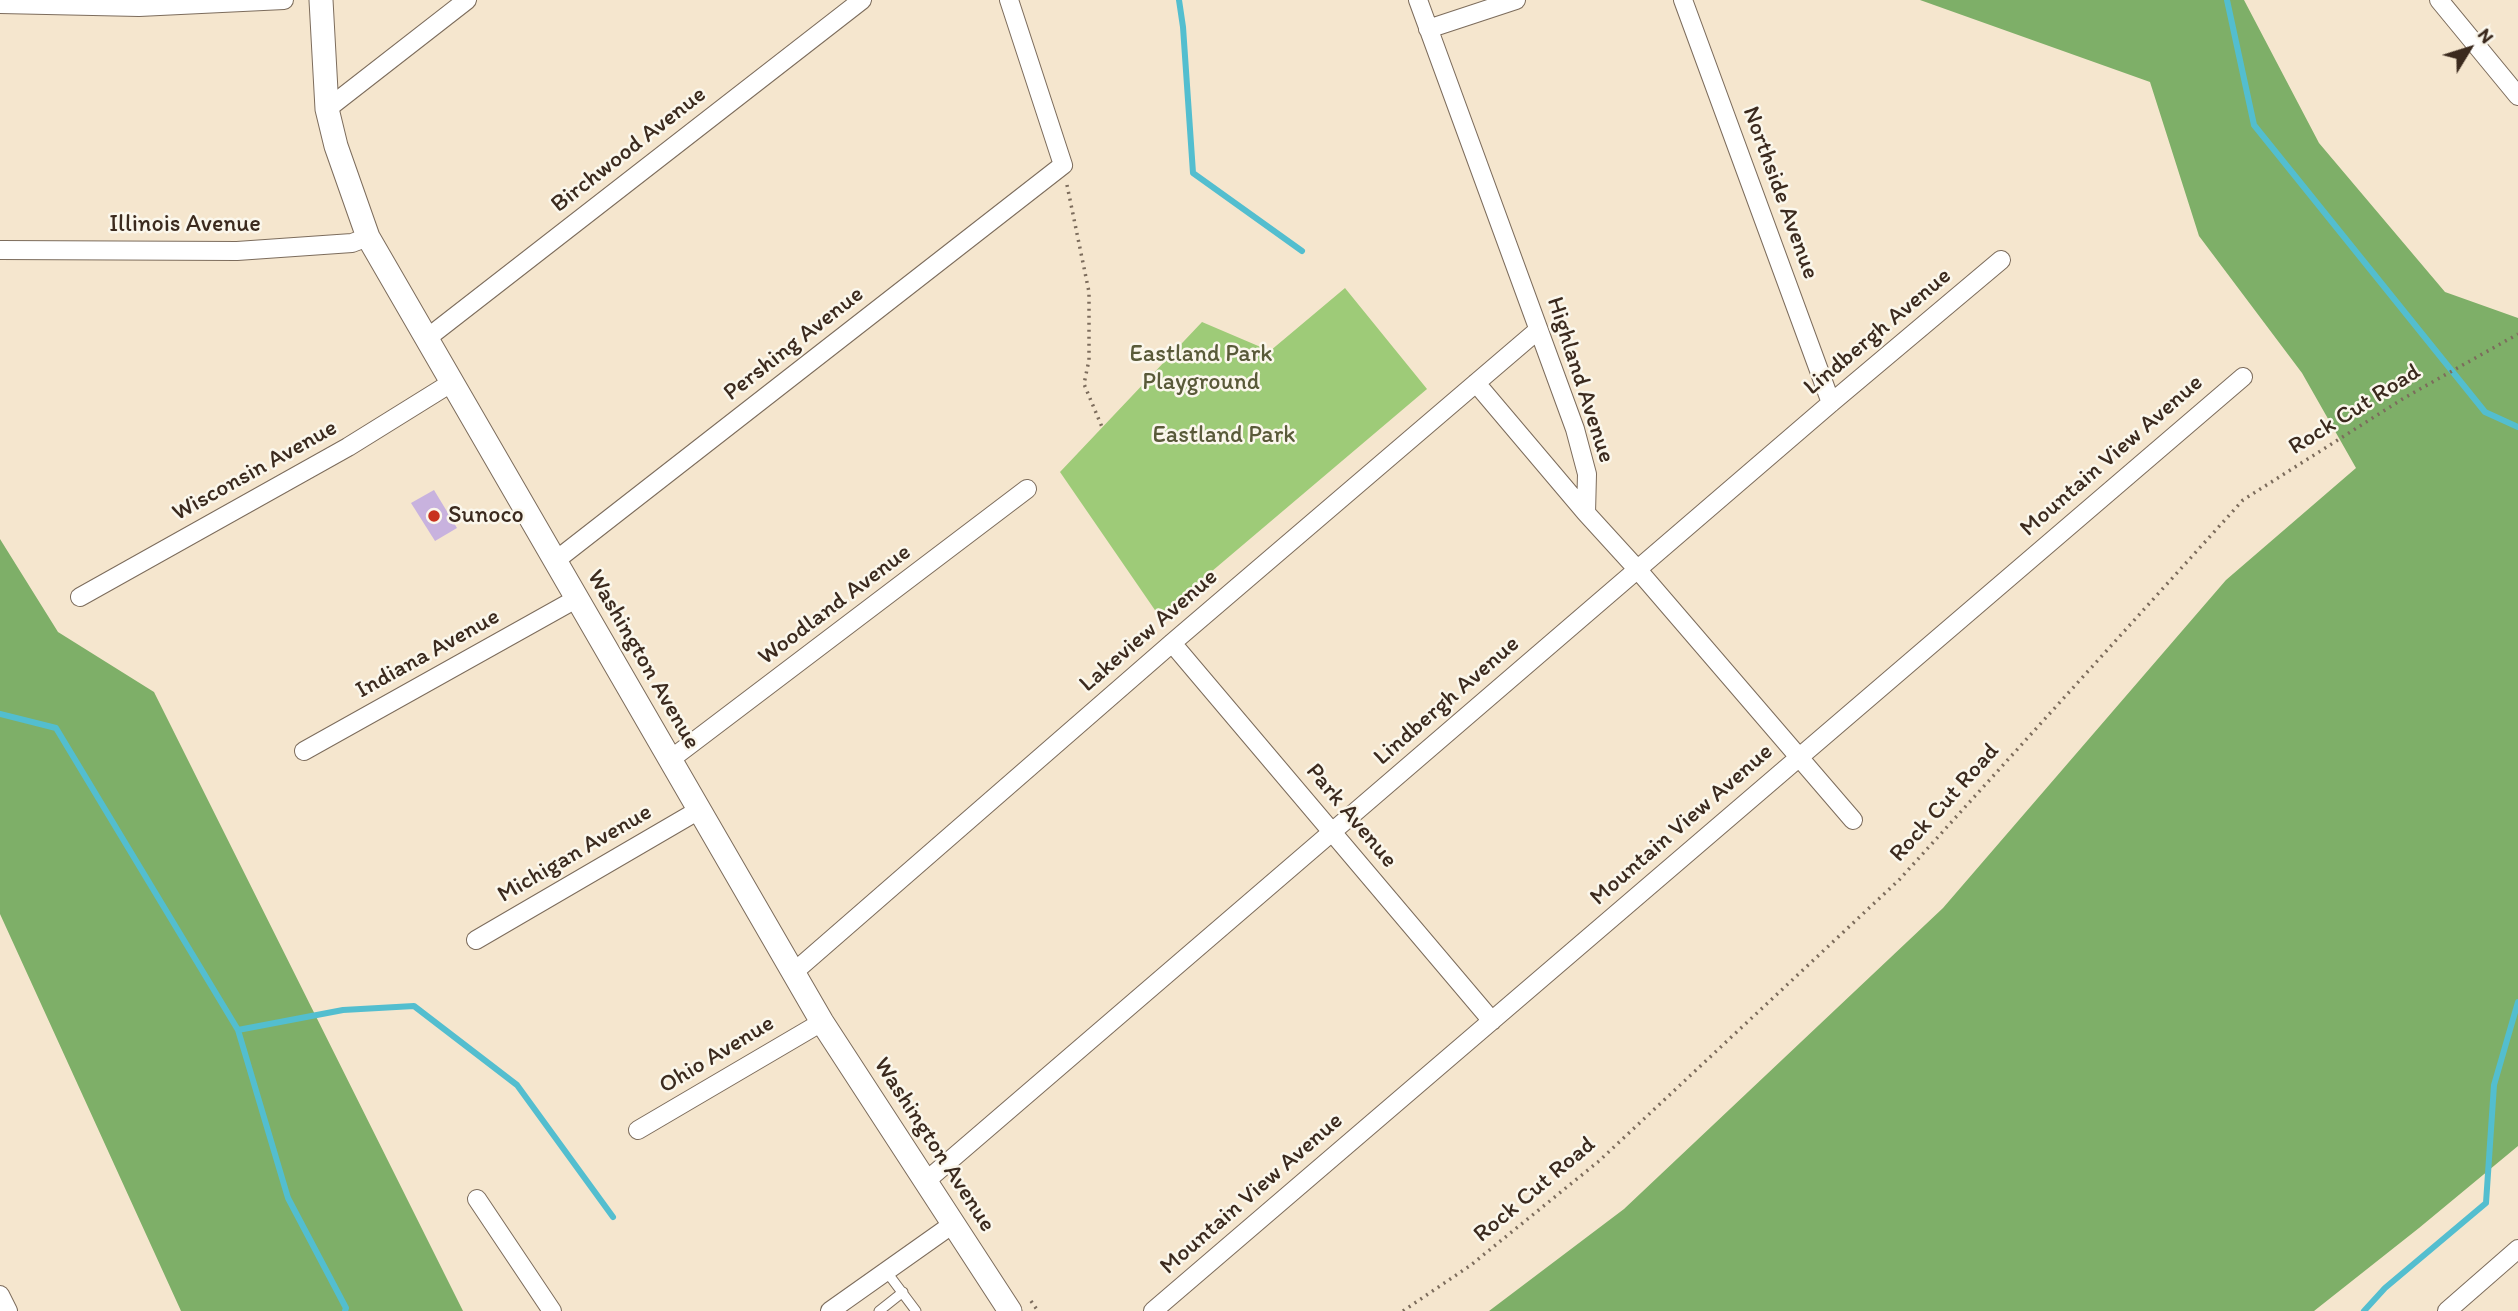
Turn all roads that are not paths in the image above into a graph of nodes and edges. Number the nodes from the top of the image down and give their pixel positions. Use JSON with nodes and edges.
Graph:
{"nodes":[{"id":1,"x":284,"y":0,"type":"edge"},
{"id":2,"x":321,"y":0,"type":"edge"},
{"id":3,"x":467,"y":0,"type":"edge"},
{"id":4,"x":862,"y":0,"type":"edge"},
{"id":5,"x":1009,"y":0,"type":"edge"},
{"id":6,"x":1418,"y":0,"type":"edge"},
{"id":7,"x":1516,"y":0,"type":"edge"},
{"id":8,"x":1684,"y":0,"type":"edge"},
{"id":9,"x":2439,"y":0,"type":"edge"},
{"id":10,"x":0,"y":4,"type":"edge"},
{"id":11,"x":1428,"y":29,"type":"junction"},
{"id":12,"x":2518,"y":96,"type":"edge"},
{"id":13,"x":327,"y":109,"type":"junction"},
{"id":14,"x":368,"y":236,"type":"junction"},
{"id":15,"x":0,"y":250,"type":"edge"},
{"id":16,"x":2001,"y":260,"type":"dead end"},
{"id":17,"x":1538,"y":330,"type":"junction"},
{"id":18,"x":426,"y":339,"type":"junction"},
{"id":19,"x":2243,"y":377,"type":"dead end"},
{"id":20,"x":452,"y":383,"type":"junction"},
{"id":21,"x":1476,"y":383,"type":"junction"},
{"id":22,"x":1831,"y":403,"type":"junction"},
{"id":23,"x":1027,"y":489,"type":"dead end"},
{"id":24,"x":1586,"y":513,"type":"junction"},
{"id":25,"x":555,"y":561,"type":"junction"},
{"id":26,"x":1638,"y":570,"type":"junction"},
{"id":27,"x":80,"y":597,"type":"dead end"},
{"id":28,"x":576,"y":599,"type":"junction"},
{"id":29,"x":1172,"y":643,"type":"junction"},
{"id":30,"x":304,"y":751,"type":"dead end"},
{"id":31,"x":1798,"y":757,"type":"junction"},
{"id":32,"x":671,"y":759,"type":"junction"},
{"id":33,"x":699,"y":810,"type":"junction"},
{"id":34,"x":1853,"y":820,"type":"dead end"},
{"id":35,"x":1332,"y":832,"type":"junction"},
{"id":36,"x":476,"y":940,"type":"dead end"},
{"id":37,"x":794,"y":972,"type":"junction"},
{"id":38,"x":822,"y":1021,"type":"junction"},
{"id":39,"x":1492,"y":1021,"type":"junction"},
{"id":40,"x":638,"y":1130,"type":"dead end"},
{"id":41,"x":926,"y":1181,"type":"junction"},
{"id":42,"x":477,"y":1199,"type":"dead end"},
{"id":43,"x":953,"y":1224,"type":"junction"},
{"id":44,"x":2518,"y":1249,"type":"edge"},
{"id":45,"x":886,"y":1271,"type":"junction"},
{"id":46,"x":903,"y":1292,"type":"junction"},
{"id":47,"x":0,"y":1295,"type":"edge"},
{"id":48,"x":8,"y":1311,"type":"edge"},
{"id":49,"x":552,"y":1311,"type":"edge"},
{"id":50,"x":830,"y":1311,"type":"edge"},
{"id":51,"x":880,"y":1311,"type":"edge"},
{"id":52,"x":916,"y":1311,"type":"edge"},
{"id":53,"x":1010,"y":1311,"type":"edge"},
{"id":54,"x":1153,"y":1311,"type":"edge"},
{"id":55,"x":2447,"y":1311,"type":"edge"}],
"edges":[{"from":1,"to":10,"type":"street"},
{"from":2,"to":13,"type":"street","name":"Washington Avenue"},
{"from":3,"to":13,"type":"street"},
{"from":4,"to":18,"type":"street","name":"Birchwood Avenue"},
{"from":5,"to":25,"type":"street","name":"Pershing Avenue"},
{"from":6,"to":11,"type":"street","name":"Highland Avenue"},
{"from":7,"to":11,"type":"street"},
{"from":8,"to":22,"type":"street","name":"Northside Avenue"},
{"from":9,"to":12,"type":"street"},
{"from":11,"to":17,"type":"street","name":"Highland Avenue"},
{"from":13,"to":14,"type":"street","name":"Washington Avenue"},
{"from":14,"to":15,"type":"street","name":"Illinois Avenue"},
{"from":14,"to":18,"type":"street","name":"Washington Avenue"},
{"from":16,"to":22,"type":"street","name":"Lindbergh Avenue"},
{"from":17,"to":21,"type":"street","name":"Lakeview Avenue"},
{"from":17,"to":24,"type":"street","name":"Highland Avenue"},
{"from":18,"to":20,"type":"street","name":"Washington Avenue"},
{"from":19,"to":31,"type":"street","name":"Mountain View Avenue"},
{"from":20,"to":25,"type":"street","name":"Washington Avenue"},
{"from":20,"to":27,"type":"street","name":"Wisconsin Avenue"},
{"from":21,"to":24,"type":"street"},
{"from":21,"to":29,"type":"street","name":"Lakeview Avenue"},
{"from":22,"to":26,"type":"street","name":"Lindbergh Avenue"},
{"from":23,"to":32,"type":"street","name":"Woodland Avenue"},
{"from":24,"to":26,"type":"street"},
{"from":25,"to":28,"type":"street","name":"Washington Avenue"},
{"from":26,"to":31,"type":"street"},
{"from":26,"to":35,"type":"street","name":"Lindbergh Avenue"},
{"from":28,"to":30,"type":"street","name":"Indiana Avenue"},
{"from":28,"to":32,"type":"street","name":"Washington Avenue"},
{"from":29,"to":35,"type":"street","name":"Park Avenue"},
{"from":29,"to":37,"type":"street","name":"Lakeview Avenue"},
{"from":31,"to":34,"type":"street"},
{"from":31,"to":39,"type":"street","name":"Mountain View Avenue"},
{"from":32,"to":33,"type":"street","name":"Washington Avenue"},
{"from":33,"to":36,"type":"street","name":"Michigan Avenue"},
{"from":33,"to":37,"type":"street","name":"Washington Avenue"},
{"from":35,"to":39,"type":"street","name":"Park Avenue"},
{"from":35,"to":41,"type":"street","name":"Lindbergh Avenue"},
{"from":37,"to":38,"type":"street","name":"Washington Avenue"},
{"from":38,"to":40,"type":"street","name":"Ohio Avenue"},
{"from":38,"to":41,"type":"street","name":"Washington Avenue"},
{"from":39,"to":54,"type":"street","name":"Mountain View Avenue"},
{"from":41,"to":43,"type":"street","name":"Washington Avenue"},
{"from":42,"to":49,"type":"street"},
{"from":43,"to":45,"type":"street"},
{"from":43,"to":53,"type":"street","name":"Washington Avenue"},
{"from":44,"to":55,"type":"street"},
{"from":45,"to":46,"type":"lane"},
{"from":45,"to":50,"type":"street"},
{"from":46,"to":51,"type":"lane"},
{"from":46,"to":52,"type":"lane"},
{"from":47,"to":48,"type":"street"}]}
